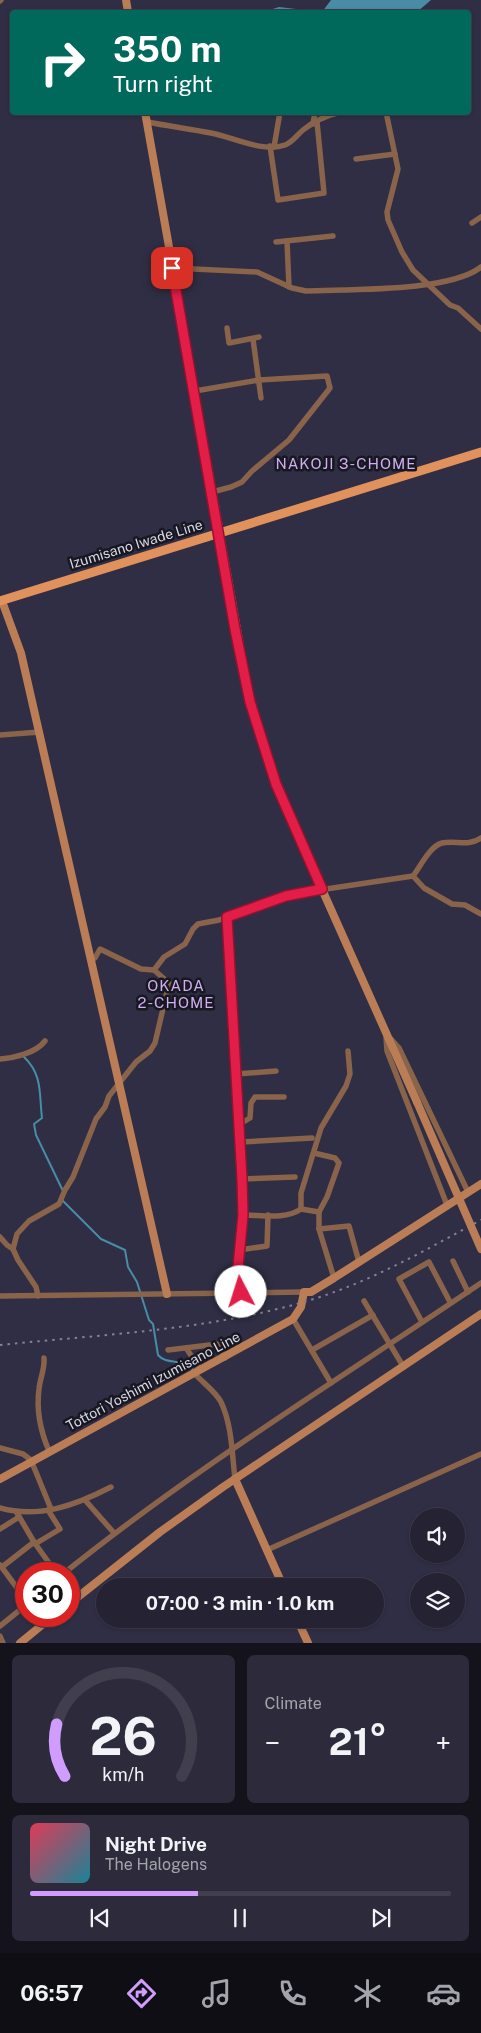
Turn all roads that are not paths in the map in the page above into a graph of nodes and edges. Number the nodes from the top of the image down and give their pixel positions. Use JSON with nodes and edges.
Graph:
{"nodes":[{"id":1,"x":146,"y":115,"type":"edge"},
{"id":2,"x":279,"y":115,"type":"edge"},
{"id":3,"x":315,"y":115,"type":"edge"},
{"id":4,"x":329,"y":115,"type":"edge"},
{"id":5,"x":387,"y":115,"type":"edge"},
{"id":6,"x":147,"y":122,"type":"junction"},
{"id":7,"x":315,"y":123,"type":"junction"},
{"id":8,"x":272,"y":146,"type":"junction"},
{"id":9,"x":395,"y":154,"type":"junction"},
{"id":10,"x":356,"y":160,"type":"dead end"},
{"id":11,"x":481,"y":217,"type":"edge"},
{"id":12,"x":472,"y":223,"type":"dead end"},
{"id":13,"x":333,"y":236,"type":"dead end"},
{"id":14,"x":287,"y":241,"type":"junction"},
{"id":15,"x":276,"y":242,"type":"dead end"},
{"id":16,"x":481,"y":267,"type":"edge"},
{"id":17,"x":172,"y":268,"type":"junction"},
{"id":18,"x":428,"y":284,"type":"junction"},
{"id":19,"x":289,"y":287,"type":"junction"},
{"id":20,"x":227,"y":328,"type":"dead end"},
{"id":21,"x":481,"y":329,"type":"edge"},
{"id":22,"x":260,"y":337,"type":"dead end"},
{"id":23,"x":252,"y":339,"type":"junction"},
{"id":24,"x":259,"y":380,"type":"junction"},
{"id":25,"x":194,"y":391,"type":"junction"},
{"id":26,"x":261,"y":398,"type":"dead end"},
{"id":27,"x":481,"y":452,"type":"edge"},
{"id":28,"x":212,"y":492,"type":"junction"},
{"id":29,"x":219,"y":533,"type":"junction"},
{"id":30,"x":1,"y":601,"type":"edge"},
{"id":31,"x":40,"y":732,"type":"junction"},
{"id":32,"x":0,"y":735,"type":"edge"},
{"id":33,"x":481,"y":838,"type":"edge"},
{"id":34,"x":413,"y":876,"type":"junction"},
{"id":35,"x":322,"y":889,"type":"junction"},
{"id":36,"x":481,"y":914,"type":"edge"},
{"id":37,"x":227,"y":917,"type":"junction"},
{"id":38,"x":92,"y":959,"type":"junction"},
{"id":39,"x":154,"y":970,"type":"junction"},
{"id":40,"x":385,"y":1032,"type":"junction"},
{"id":41,"x":45,"y":1041,"type":"dead end"},
{"id":42,"x":348,"y":1051,"type":"dead end"},
{"id":43,"x":0,"y":1059,"type":"edge"},
{"id":44,"x":276,"y":1071,"type":"dead end"},
{"id":45,"x":236,"y":1074,"type":"junction"},
{"id":46,"x":120,"y":1084,"type":"junction"},
{"id":47,"x":284,"y":1097,"type":"dead end"},
{"id":48,"x":240,"y":1124,"type":"junction"},
{"id":49,"x":312,"y":1138,"type":"dead end"},
{"id":50,"x":241,"y":1142,"type":"junction"},
{"id":51,"x":314,"y":1153,"type":"junction"},
{"id":52,"x":295,"y":1177,"type":"dead end"},
{"id":53,"x":242,"y":1179,"type":"junction"},
{"id":54,"x":481,"y":1184,"type":"edge"},
{"id":55,"x":468,"y":1192,"type":"junction"},
{"id":56,"x":447,"y":1205,"type":"junction"},
{"id":57,"x":301,"y":1209,"type":"junction"},
{"id":58,"x":319,"y":1212,"type":"junction"},
{"id":59,"x":243,"y":1215,"type":"junction"},
{"id":60,"x":268,"y":1215,"type":"junction"},
{"id":61,"x":319,"y":1230,"type":"junction"},
{"id":62,"x":0,"y":1237,"type":"edge"},
{"id":63,"x":13,"y":1249,"type":"junction"},
{"id":64,"x":481,"y":1249,"type":"edge"},
{"id":65,"x":240,"y":1250,"type":"junction"},
{"id":66,"x":452,"y":1261,"type":"dead end"},
{"id":67,"x":359,"y":1262,"type":"junction"},
{"id":68,"x":334,"y":1278,"type":"junction"},
{"id":69,"x":481,"y":1283,"type":"edge"},
{"id":70,"x":241,"y":1292,"type":"junction"},
{"id":71,"x":304,"y":1292,"type":"junction"},
{"id":72,"x":468,"y":1292,"type":"junction"},
{"id":73,"x":167,"y":1294,"type":"junction"},
{"id":74,"x":0,"y":1296,"type":"edge"},
{"id":75,"x":38,"y":1296,"type":"junction"},
{"id":76,"x":364,"y":1300,"type":"dead end"},
{"id":77,"x":450,"y":1302,"type":"junction"},
{"id":78,"x":481,"y":1314,"type":"edge"},
{"id":79,"x":373,"y":1315,"type":"junction"},
{"id":80,"x":294,"y":1319,"type":"junction"},
{"id":81,"x":422,"y":1322,"type":"junction"},
{"id":82,"x":390,"y":1344,"type":"junction"},
{"id":83,"x":186,"y":1348,"type":"junction"},
{"id":84,"x":168,"y":1350,"type":"dead end"},
{"id":85,"x":312,"y":1350,"type":"junction"},
{"id":86,"x":44,"y":1358,"type":"dead end"},
{"id":87,"x":225,"y":1358,"type":"junction"},
{"id":88,"x":403,"y":1366,"type":"junction"},
{"id":89,"x":197,"y":1372,"type":"junction"},
{"id":90,"x":331,"y":1383,"type":"junction"},
{"id":91,"x":0,"y":1448,"type":"edge"},
{"id":92,"x":231,"y":1449,"type":"junction"},
{"id":93,"x":49,"y":1451,"type":"junction"},
{"id":94,"x":481,"y":1454,"type":"edge"},
{"id":95,"x":31,"y":1460,"type":"junction"},
{"id":96,"x":0,"y":1478,"type":"edge"},
{"id":97,"x":235,"y":1479,"type":"junction"},
{"id":98,"x":111,"y":1487,"type":"dead end"},
{"id":99,"x":84,"y":1500,"type":"junction"},
{"id":100,"x":0,"y":1508,"type":"edge"},
{"id":101,"x":50,"y":1510,"type":"junction"},
{"id":102,"x":18,"y":1515,"type":"junction"},
{"id":103,"x":0,"y":1528,"type":"edge"},
{"id":104,"x":114,"y":1533,"type":"junction"},
{"id":105,"x":35,"y":1543,"type":"junction"},
{"id":106,"x":266,"y":1550,"type":"junction"},
{"id":107,"x":48,"y":1562,"type":"edge"},
{"id":108,"x":79,"y":1562,"type":"edge"},
{"id":109,"x":1,"y":1566,"type":"edge"},
{"id":110,"x":279,"y":1578,"type":"edge"},
{"id":111,"x":15,"y":1585,"type":"edge"},
{"id":112,"x":80,"y":1595,"type":"edge"},
{"id":113,"x":15,"y":1614,"type":"edge"},
{"id":114,"x":0,"y":1626,"type":"edge"},
{"id":115,"x":40,"y":1627,"type":"edge"},
{"id":116,"x":301,"y":1628,"type":"edge"},
{"id":117,"x":0,"y":1636,"type":"edge"},
{"id":118,"x":3,"y":1643,"type":"edge"},
{"id":119,"x":20,"y":1643,"type":"edge"},
{"id":120,"x":308,"y":1643,"type":"edge"}],
"edges":[{"from":1,"to":6,"type":"street"},
{"from":2,"to":8,"type":"street"},
{"from":3,"to":7,"type":"street"},
{"from":4,"to":7,"type":"street"},
{"from":5,"to":9,"type":"street"},
{"from":6,"to":8,"type":"street"},
{"from":6,"to":17,"type":"street"},
{"from":7,"to":8,"type":"street"},
{"from":7,"to":8,"type":"street"},
{"from":9,"to":10,"type":"street"},
{"from":9,"to":18,"type":"street"},
{"from":11,"to":12,"type":"street"},
{"from":13,"to":14,"type":"street"},
{"from":14,"to":15,"type":"street"},
{"from":14,"to":19,"type":"street"},
{"from":16,"to":18,"type":"street"},
{"from":17,"to":19,"type":"street"},
{"from":17,"to":25,"type":"street"},
{"from":18,"to":19,"type":"street"},
{"from":18,"to":21,"type":"street"},
{"from":20,"to":23,"type":"street"},
{"from":22,"to":23,"type":"street"},
{"from":23,"to":24,"type":"street"},
{"from":24,"to":25,"type":"street"},
{"from":24,"to":26,"type":"street"},
{"from":24,"to":28,"type":"street"},
{"from":25,"to":28,"type":"street"},
{"from":27,"to":29,"type":"main road","name":"Izumisano Iwade Line"},
{"from":28,"to":29,"type":"street"},
{"from":29,"to":30,"type":"main road","name":"Izumisano Iwade Line"},
{"from":29,"to":35,"type":"street"},
{"from":30,"to":31,"type":"street"},
{"from":31,"to":32,"type":"street"},
{"from":31,"to":38,"type":"street"},
{"from":33,"to":34,"type":"street"},
{"from":34,"to":35,"type":"street"},
{"from":34,"to":36,"type":"street"},
{"from":35,"to":37,"type":"street"},
{"from":35,"to":40,"type":"street"},
{"from":37,"to":39,"type":"street"},
{"from":37,"to":45,"type":"street"},
{"from":38,"to":39,"type":"street"},
{"from":38,"to":46,"type":"street"},
{"from":39,"to":46,"type":"street"},
{"from":40,"to":55,"type":"street"},
{"from":40,"to":56,"type":"street"},
{"from":40,"to":64,"type":"street","bridge":true},
{"from":41,"to":43,"type":"street"},
{"from":42,"to":51,"type":"street"},
{"from":44,"to":45,"type":"street"},
{"from":45,"to":48,"type":"street"},
{"from":46,"to":63,"type":"street"},
{"from":46,"to":73,"type":"street"},
{"from":47,"to":48,"type":"street"},
{"from":48,"to":50,"type":"street"},
{"from":49,"to":50,"type":"street"},
{"from":50,"to":53,"type":"street"},
{"from":51,"to":57,"type":"street"},
{"from":51,"to":58,"type":"street"},
{"from":52,"to":53,"type":"street"},
{"from":53,"to":59,"type":"street"},
{"from":54,"to":55,"type":"street"},
{"from":55,"to":56,"type":"street"},
{"from":56,"to":67,"type":"street"},
{"from":57,"to":58,"type":"street"},
{"from":57,"to":60,"type":"street"},
{"from":58,"to":61,"type":"street"},
{"from":59,"to":60,"type":"street"},
{"from":59,"to":65,"type":"street"},
{"from":60,"to":65,"type":"street"},
{"from":61,"to":67,"type":"street"},
{"from":61,"to":68,"type":"street"},
{"from":62,"to":63,"type":"street"},
{"from":63,"to":75,"type":"street"},
{"from":65,"to":70,"type":"street"},
{"from":66,"to":72,"type":"street"},
{"from":67,"to":68,"type":"street"},
{"from":68,"to":71,"type":"street"},
{"from":69,"to":72,"type":"street"},
{"from":70,"to":71,"type":"street"},
{"from":70,"to":73,"type":"street"},
{"from":71,"to":80,"type":"street"},
{"from":72,"to":77,"type":"street"},
{"from":73,"to":75,"type":"street"},
{"from":74,"to":75,"type":"street"},
{"from":76,"to":79,"type":"street"},
{"from":77,"to":81,"type":"street"},
{"from":77,"to":81,"type":"street"},
{"from":78,"to":88,"type":"street"},
{"from":79,"to":82,"type":"street"},
{"from":79,"to":85,"type":"street"},
{"from":80,"to":85,"type":"street"},
{"from":80,"to":87,"type":"street","name":"Tottori Yoshimi Izumisano Line"},
{"from":81,"to":82,"type":"street"},
{"from":82,"to":88,"type":"street"},
{"from":82,"to":90,"type":"street"},
{"from":83,"to":84,"type":"street"},
{"from":83,"to":87,"type":"street"},
{"from":83,"to":89,"type":"street"},
{"from":85,"to":90,"type":"street"},
{"from":86,"to":93,"type":"street"},
{"from":87,"to":89,"type":"street","name":"Tottori Yoshimi Izumisano Line"},
{"from":88,"to":97,"type":"street"},
{"from":89,"to":92,"type":"street"},
{"from":89,"to":93,"type":"street","name":"Tottori Yoshimi Izumisano Line"},
{"from":90,"to":92,"type":"street"},
{"from":91,"to":95,"type":"street"},
{"from":92,"to":97,"type":"street"},
{"from":92,"to":104,"type":"street"},
{"from":93,"to":95,"type":"street","name":"Tottori Yoshimi Izumisano Line"},
{"from":94,"to":106,"type":"street"},
{"from":95,"to":96,"type":"street","name":"Tottori Yoshimi Izumisano Line"},
{"from":95,"to":101,"type":"street"},
{"from":97,"to":106,"type":"street"},
{"from":97,"to":112,"type":"street"},
{"from":98,"to":99,"type":"street"},
{"from":99,"to":101,"type":"street"},
{"from":99,"to":104,"type":"street"},
{"from":100,"to":102,"type":"street"},
{"from":101,"to":102,"type":"street"},
{"from":101,"to":105,"type":"street"},
{"from":102,"to":103,"type":"street"},
{"from":102,"to":105,"type":"street"},
{"from":104,"to":108,"type":"street"},
{"from":105,"to":107,"type":"street"},
{"from":105,"to":109,"type":"street"},
{"from":106,"to":110,"type":"street"},
{"from":109,"to":111,"type":"street"},
{"from":113,"to":114,"type":"street"},
{"from":115,"to":119,"type":"street"},
{"from":116,"to":120,"type":"street"},
{"from":117,"to":118,"type":"street"}]}
